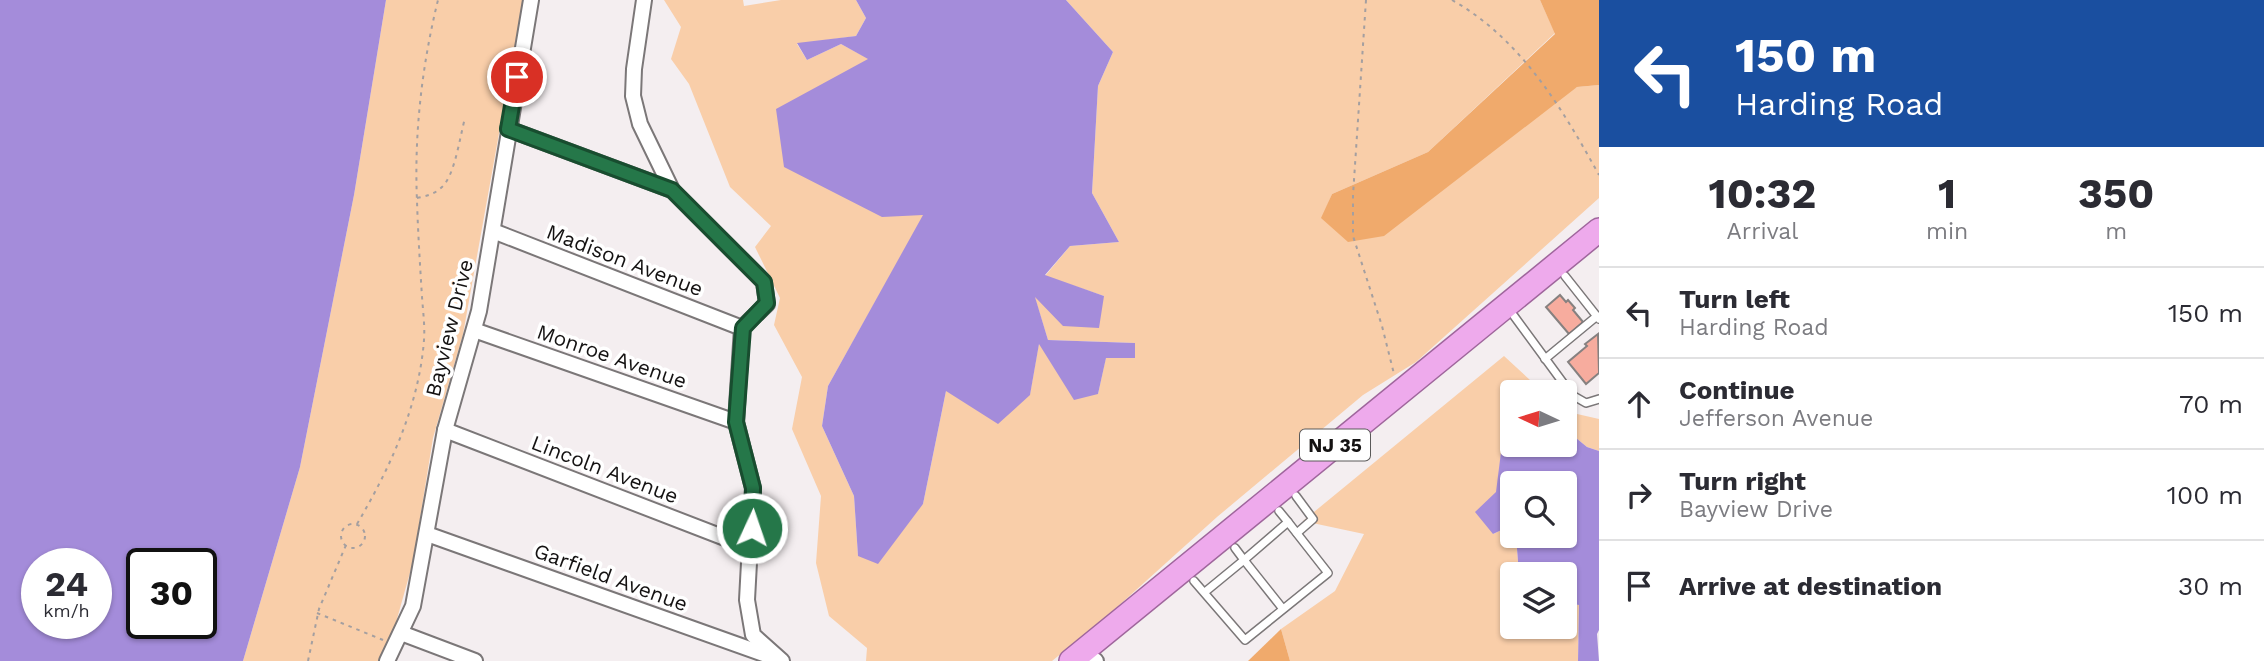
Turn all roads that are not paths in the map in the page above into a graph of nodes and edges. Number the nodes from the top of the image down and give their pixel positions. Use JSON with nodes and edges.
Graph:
{"nodes":[{"id":1,"x":531,"y":0,"type":"edge"},
{"id":2,"x":644,"y":0,"type":"edge"},
{"id":3,"x":508,"y":129,"type":"junction"},
{"id":4,"x":672,"y":190,"type":"junction"},
{"id":5,"x":1599,"y":230,"type":"edge"},
{"id":6,"x":493,"y":231,"type":"junction"},
{"id":7,"x":1599,"y":248,"type":"edge"},
{"id":8,"x":1565,"y":276,"type":"junction"},
{"id":9,"x":1514,"y":316,"type":"junction"},
{"id":10,"x":1598,"y":318,"type":"edge"},
{"id":11,"x":743,"y":328,"type":"junction"},
{"id":12,"x":474,"y":330,"type":"junction"},
{"id":13,"x":1545,"y":359,"type":"junction"},
{"id":14,"x":1599,"y":400,"type":"edge"},
{"id":15,"x":736,"y":422,"type":"junction"},
{"id":16,"x":445,"y":430,"type":"junction"},
{"id":17,"x":1296,"y":496,"type":"junction"},
{"id":18,"x":1284,"y":516,"type":"junction"},
{"id":19,"x":1297,"y":533,"type":"junction"},
{"id":20,"x":427,"y":534,"type":"junction"},
{"id":21,"x":751,"y":548,"type":"junction"},
{"id":22,"x":1239,"y":554,"type":"junction"},
{"id":23,"x":1200,"y":586,"type":"junction"},
{"id":24,"x":1283,"y":609,"type":"junction"},
{"id":25,"x":401,"y":633,"type":"junction"},
{"id":26,"x":781,"y":660,"type":"edge"},
{"id":27,"x":387,"y":661,"type":"edge"},
{"id":28,"x":475,"y":661,"type":"edge"},
{"id":29,"x":1071,"y":661,"type":"edge"},
{"id":30,"x":1095,"y":661,"type":"edge"}],
"edges":[{"from":1,"to":3,"type":"street","name":"Bayview Drive"},
{"from":2,"to":4,"type":"street"},
{"from":3,"to":4,"type":"street"},
{"from":3,"to":6,"type":"street","name":"Bayview Drive"},
{"from":4,"to":11,"type":"street"},
{"from":5,"to":29,"type":"highway","number":"NJ 35"},
{"from":6,"to":11,"type":"street","name":"Madison Avenue"},
{"from":6,"to":12,"type":"street","name":"Bayview Drive"},
{"from":7,"to":8,"type":"highway","number":"NJ 35"},
{"from":8,"to":9,"type":"highway","number":"NJ 35"},
{"from":8,"to":10,"type":"lane"},
{"from":9,"to":13,"type":"lane"},
{"from":9,"to":17,"type":"highway","number":"NJ 35"},
{"from":10,"to":13,"type":"lane"},
{"from":11,"to":15,"type":"street"},
{"from":12,"to":15,"type":"street","name":"Monroe Avenue"},
{"from":12,"to":16,"type":"street","name":"Bayview Drive"},
{"from":13,"to":14,"type":"lane"},
{"from":15,"to":21,"type":"street"},
{"from":16,"to":20,"type":"street","name":"Bayview Drive"},
{"from":16,"to":21,"type":"street","name":"Lincoln Avenue"},
{"from":17,"to":18,"type":"highway","number":"NJ 35"},
{"from":17,"to":19,"type":"lane"},
{"from":18,"to":19,"type":"lane"},
{"from":18,"to":22,"type":"highway","number":"NJ 35"},
{"from":19,"to":24,"type":"lane"},
{"from":20,"to":25,"type":"street","name":"Bayview Drive"},
{"from":20,"to":26,"type":"street","name":"Garfield Avenue"},
{"from":21,"to":26,"type":"street"},
{"from":22,"to":23,"type":"highway","number":"NJ 35"},
{"from":22,"to":24,"type":"lane"},
{"from":23,"to":24,"type":"lane"},
{"from":23,"to":30,"type":"highway","number":"NJ 35"},
{"from":25,"to":27,"type":"street","name":"Bayview Drive"},
{"from":25,"to":28,"type":"street"}]}
